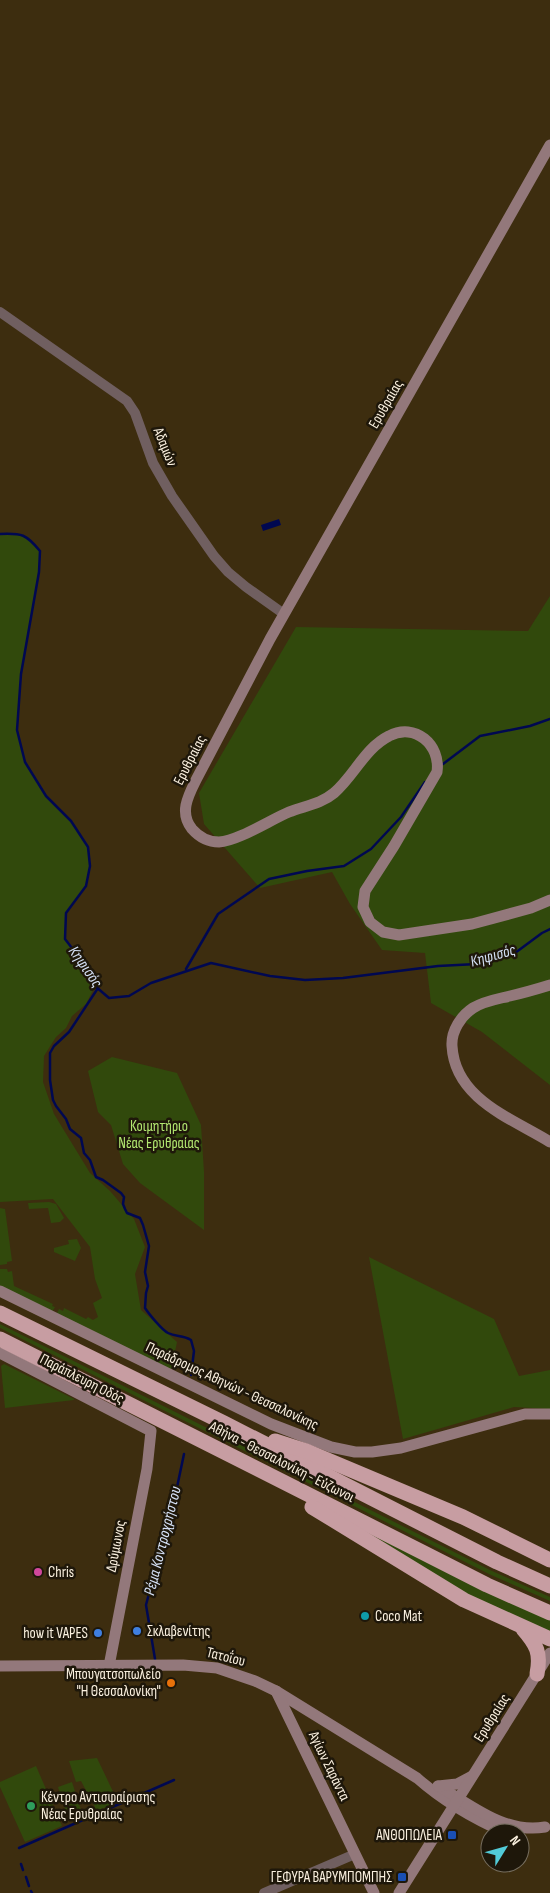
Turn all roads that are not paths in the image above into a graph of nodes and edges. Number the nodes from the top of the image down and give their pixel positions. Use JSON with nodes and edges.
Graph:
{"nodes":[{"id":1,"x":550,"y":145,"type":"edge"},
{"id":2,"x":0,"y":312,"type":"edge"},
{"id":3,"x":284,"y":614,"type":"junction"},
{"id":4,"x":550,"y":900,"type":"edge"},
{"id":5,"x":550,"y":985,"type":"edge"},
{"id":6,"x":550,"y":1142,"type":"edge"},
{"id":7,"x":0,"y":1290,"type":"edge"},
{"id":8,"x":0,"y":1313,"type":"edge"},
{"id":9,"x":0,"y":1339,"type":"edge"},
{"id":10,"x":0,"y":1353,"type":"edge"},
{"id":11,"x":550,"y":1414,"type":"edge"},
{"id":12,"x":224,"y":1423,"type":"junction"},
{"id":13,"x":151,"y":1431,"type":"joint"},
{"id":14,"x":234,"y":1458,"type":"junction"},
{"id":15,"x":550,"y":1560,"type":"edge"},
{"id":16,"x":550,"y":1586,"type":"edge"},
{"id":17,"x":550,"y":1613,"type":"edge"},
{"id":18,"x":520,"y":1626,"type":"junction"},
{"id":19,"x":550,"y":1639,"type":"edge"},
{"id":20,"x":550,"y":1653,"type":"edge"},
{"id":21,"x":550,"y":1664,"type":"edge"},
{"id":22,"x":0,"y":1666,"type":"edge"},
{"id":23,"x":108,"y":1666,"type":"junction"},
{"id":24,"x":537,"y":1674,"type":"junction"},
{"id":25,"x":276,"y":1691,"type":"junction"},
{"id":26,"x":474,"y":1775,"type":"junction"},
{"id":27,"x":435,"y":1789,"type":"junction"},
{"id":28,"x":457,"y":1802,"type":"junction"},
{"id":29,"x":483,"y":1814,"type":"junction"},
{"id":30,"x":484,"y":1823,"type":"edge"},
{"id":31,"x":443,"y":1824,"type":"junction"},
{"id":32,"x":548,"y":1827,"type":"edge"},
{"id":33,"x":530,"y":1834,"type":"edge"},
{"id":34,"x":355,"y":1854,"type":"junction"},
{"id":35,"x":264,"y":1893,"type":"edge"},
{"id":36,"x":374,"y":1893,"type":"edge"},
{"id":37,"x":399,"y":1893,"type":"edge"}],
"edges":[{"from":1,"to":3,"type":"main road","name":"Ερυθραίας"},
{"from":2,"to":3,"type":"street","name":"Αδαμών"},
{"from":3,"to":4,"type":"main road","name":"Ερυθραίας"},
{"from":5,"to":6,"type":"main road"},
{"from":7,"to":11,"type":"main road","name":"Παράδρομος Αθηνών - Θεσσαλονίκης"},
{"from":8,"to":12,"type":"highway","name":"Αθήνα - Θεσσαλονίκη - Εύζωνοι"},
{"from":9,"to":14,"type":"highway","name":"Αθήνα - Θεσσαλονίκη - Εύζωνοι"},
{"from":10,"to":13,"type":"main road","name":"Παράπλευρη Οδός"},
{"from":12,"to":15,"type":"highway"},
{"from":12,"to":16,"type":"highway","name":"Αθήνα - Θεσσαλονίκη - Εύζωνοι"},
{"from":13,"to":23,"type":"main road","name":"Δρύμωνος"},
{"from":14,"to":17,"type":"highway","name":"Αθήνα - Θεσσαλονίκη - Εύζωνοι"},
{"from":14,"to":18,"type":"highway"},
{"from":18,"to":19,"type":"highway"},
{"from":18,"to":24,"type":"highway"},
{"from":20,"to":24,"type":"main road","name":"Ερυθραίας"},
{"from":21,"to":24,"type":"highway"},
{"from":22,"to":23,"type":"main road","name":"Τατοΐου"},
{"from":23,"to":25,"type":"main road","name":"Τατοΐου"},
{"from":24,"to":26,"type":"main road","name":"Ερυθραίας"},
{"from":25,"to":27,"type":"main road","name":"Τατοΐου"},
{"from":25,"to":34,"type":"main road","name":"Αγίων Σαράντα"},
{"from":26,"to":27,"type":"main road"},
{"from":26,"to":28,"type":"main road","name":"Ερυθραίας"},
{"from":26,"to":29,"type":"main road"},
{"from":27,"to":28,"type":"main road","name":"Τατοΐου"},
{"from":27,"to":31,"type":"main road"},
{"from":28,"to":29,"type":"main road"},
{"from":28,"to":30,"type":"main road"},
{"from":28,"to":31,"type":"main road","name":"Ερυθραίας"},
{"from":29,"to":32,"type":"main road"},
{"from":31,"to":37,"type":"main road","name":"Ερυθραίας"},
{"from":32,"to":33,"type":"main road"},
{"from":34,"to":35,"type":"street"},
{"from":34,"to":36,"type":"main road","name":"Αγίων Σαράντα"}]}
